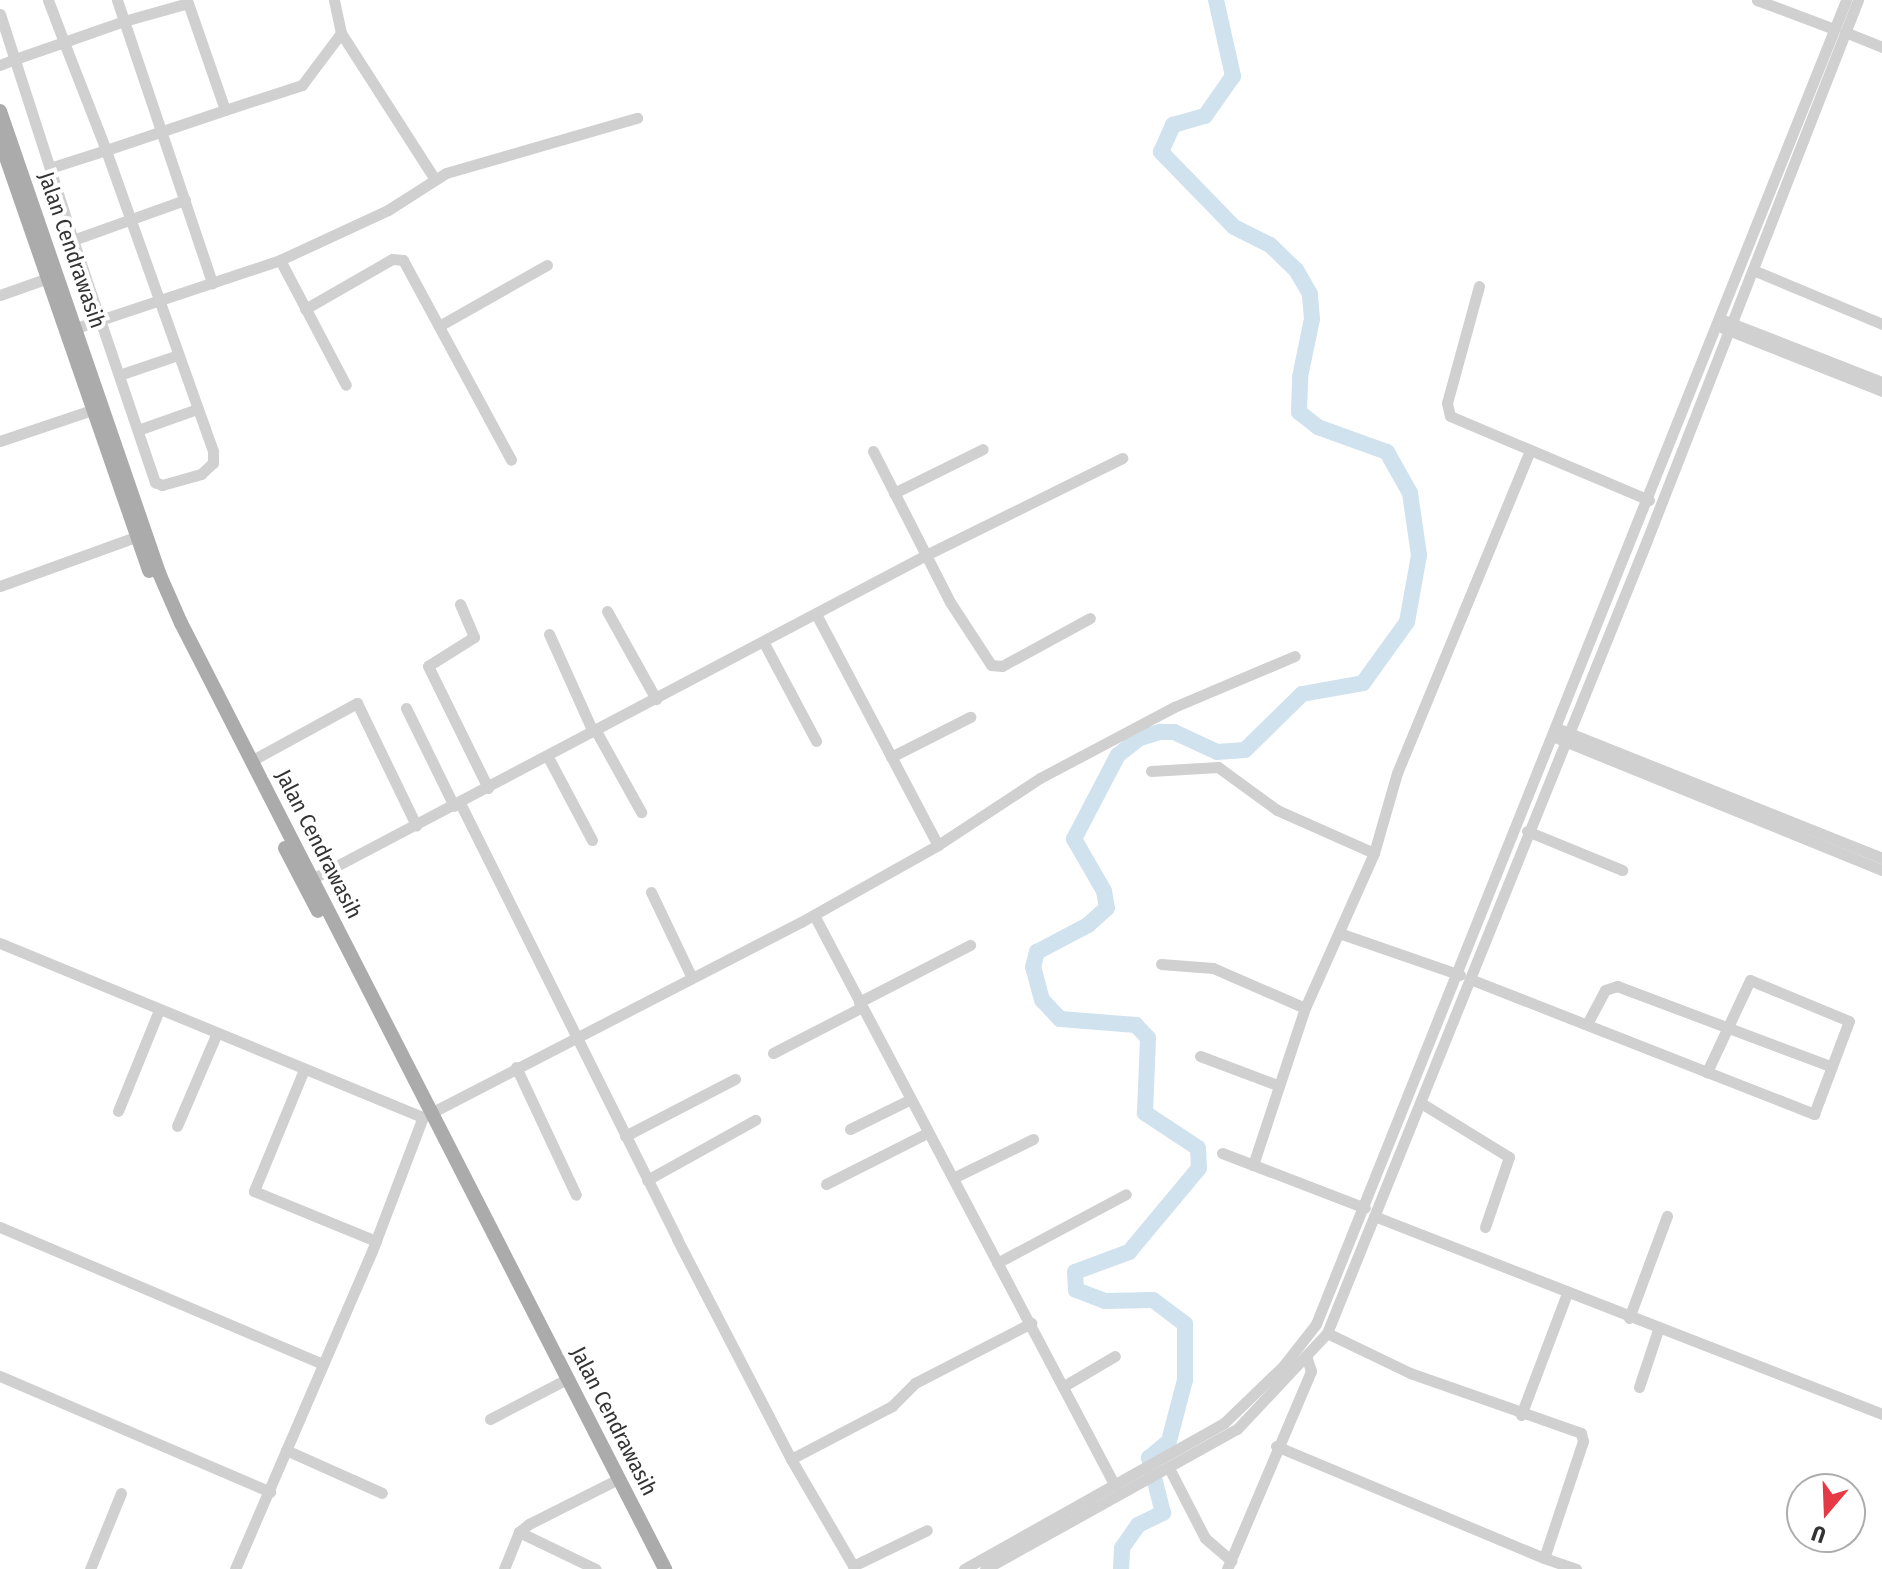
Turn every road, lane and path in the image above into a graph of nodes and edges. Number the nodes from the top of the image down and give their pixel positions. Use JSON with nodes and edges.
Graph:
{"nodes":[{"id":1,"x":48,"y":0,"type":"edge"},
{"id":2,"x":117,"y":0,"type":"edge"},
{"id":3,"x":334,"y":0,"type":"edge"},
{"id":4,"x":1757,"y":0,"type":"edge"},
{"id":5,"x":1846,"y":0,"type":"edge"},
{"id":6,"x":1858,"y":0,"type":"edge"},
{"id":7,"x":0,"y":14,"type":"edge"},
{"id":8,"x":124,"y":21,"type":"junction"},
{"id":9,"x":1840,"y":30,"type":"junction"},
{"id":10,"x":341,"y":33,"type":"junction"},
{"id":11,"x":64,"y":42,"type":"junction"},
{"id":12,"x":1882,"y":47,"type":"edge"},
{"id":13,"x":15,"y":59,"type":"junction"},
{"id":14,"x":0,"y":65,"type":"edge"},
{"id":15,"x":225,"y":110,"type":"junction"},
{"id":16,"x":0,"y":111,"type":"edge"},
{"id":17,"x":637,"y":118,"type":"dead end"},
{"id":18,"x":161,"y":130,"type":"junction"},
{"id":19,"x":1,"y":145,"type":"edge"},
{"id":20,"x":106,"y":150,"type":"junction"},
{"id":21,"x":50,"y":168,"type":"junction"},
{"id":22,"x":1782,"y":173,"type":"junction"},
{"id":23,"x":434,"y":178,"type":"junction"},
{"id":24,"x":185,"y":200,"type":"junction"},
{"id":25,"x":131,"y":218,"type":"junction"},
{"id":26,"x":73,"y":240,"type":"junction"},
{"id":27,"x":280,"y":260,"type":"junction"},
{"id":28,"x":547,"y":265,"type":"dead end"},
{"id":29,"x":1753,"y":270,"type":"junction"},
{"id":30,"x":48,"y":278,"type":"junction"},
{"id":31,"x":212,"y":283,"type":"junction"},
{"id":32,"x":1479,"y":286,"type":"dead end"},
{"id":33,"x":0,"y":295,"type":"edge"},
{"id":34,"x":158,"y":301,"type":"junction"},
{"id":35,"x":305,"y":309,"type":"junction"},
{"id":36,"x":100,"y":320,"type":"junction"},
{"id":37,"x":1882,"y":324,"type":"edge"},
{"id":38,"x":1725,"y":325,"type":"junction"},
{"id":39,"x":439,"y":326,"type":"junction"},
{"id":40,"x":71,"y":329,"type":"junction"},
{"id":41,"x":178,"y":355,"type":"junction"},
{"id":42,"x":119,"y":375,"type":"junction"},
{"id":43,"x":1882,"y":382,"type":"edge"},
{"id":44,"x":346,"y":385,"type":"dead end"},
{"id":45,"x":1882,"y":391,"type":"edge"},
{"id":46,"x":197,"y":409,"type":"junction"},
{"id":47,"x":92,"y":410,"type":"junction"},
{"id":48,"x":138,"y":430,"type":"junction"},
{"id":49,"x":0,"y":441,"type":"edge"},
{"id":50,"x":983,"y":449,"type":"dead end"},
{"id":51,"x":1530,"y":450,"type":"junction"},
{"id":52,"x":873,"y":451,"type":"dead end"},
{"id":53,"x":1122,"y":458,"type":"dead end"},
{"id":54,"x":511,"y":460,"type":"dead end"},
{"id":55,"x":894,"y":493,"type":"junction"},
{"id":56,"x":1649,"y":500,"type":"junction"},
{"id":57,"x":135,"y":537,"type":"junction"},
{"id":58,"x":926,"y":555,"type":"junction"},
{"id":59,"x":0,"y":586,"type":"edge"},
{"id":60,"x":460,"y":604,"type":"dead end"},
{"id":61,"x":607,"y":611,"type":"dead end"},
{"id":62,"x":816,"y":614,"type":"junction"},
{"id":63,"x":1090,"y":618,"type":"dead end"},
{"id":64,"x":549,"y":634,"type":"dead end"},
{"id":65,"x":764,"y":643,"type":"junction"},
{"id":66,"x":1295,"y":656,"type":"dead end"},
{"id":67,"x":656,"y":699,"type":"junction"},
{"id":68,"x":406,"y":708,"type":"dead end"},
{"id":69,"x":970,"y":717,"type":"dead end"},
{"id":70,"x":595,"y":731,"type":"junction"},
{"id":71,"x":1560,"y":734,"type":"junction"},
{"id":72,"x":816,"y":741,"type":"dead end"},
{"id":73,"x":548,"y":757,"type":"junction"},
{"id":74,"x":891,"y":757,"type":"junction"},
{"id":75,"x":251,"y":761,"type":"junction"},
{"id":76,"x":1151,"y":771,"type":"dead end"},
{"id":77,"x":488,"y":788,"type":"junction"},
{"id":78,"x":457,"y":804,"type":"junction"},
{"id":79,"x":641,"y":812,"type":"dead end"},
{"id":80,"x":416,"y":825,"type":"junction"},
{"id":81,"x":1527,"y":831,"type":"junction"},
{"id":82,"x":592,"y":840,"type":"dead end"},
{"id":83,"x":938,"y":845,"type":"junction"},
{"id":84,"x":1374,"y":853,"type":"junction"},
{"id":85,"x":1882,"y":858,"type":"edge"},
{"id":86,"x":1622,"y":870,"type":"dead end"},
{"id":87,"x":1882,"y":870,"type":"edge"},
{"id":88,"x":308,"y":881,"type":"junction"},
{"id":89,"x":651,"y":892,"type":"dead end"},
{"id":90,"x":814,"y":915,"type":"junction"},
{"id":91,"x":1339,"y":933,"type":"junction"},
{"id":92,"x":0,"y":943,"type":"edge"},
{"id":93,"x":970,"y":945,"type":"dead end"},
{"id":94,"x":1161,"y":964,"type":"dead end"},
{"id":95,"x":1465,"y":977,"type":"junction"},
{"id":96,"x":692,"y":978,"type":"junction"},
{"id":97,"x":860,"y":1004,"type":"junction"},
{"id":98,"x":1305,"y":1008,"type":"junction"},
{"id":99,"x":159,"y":1010,"type":"junction"},
{"id":100,"x":1587,"y":1024,"type":"junction"},
{"id":101,"x":1726,"y":1026,"type":"junction"},
{"id":102,"x":216,"y":1035,"type":"junction"},
{"id":103,"x":576,"y":1037,"type":"junction"},
{"id":104,"x":773,"y":1053,"type":"dead end"},
{"id":105,"x":1200,"y":1056,"type":"dead end"},
{"id":106,"x":1830,"y":1066,"type":"junction"},
{"id":107,"x":516,"y":1067,"type":"junction"},
{"id":108,"x":303,"y":1072,"type":"junction"},
{"id":109,"x":1707,"y":1072,"type":"junction"},
{"id":110,"x":735,"y":1079,"type":"dead end"},
{"id":111,"x":1277,"y":1085,"type":"junction"},
{"id":112,"x":909,"y":1100,"type":"junction"},
{"id":113,"x":1421,"y":1103,"type":"junction"},
{"id":114,"x":118,"y":1111,"type":"dead end"},
{"id":115,"x":427,"y":1115,"type":"junction"},
{"id":116,"x":755,"y":1120,"type":"dead end"},
{"id":117,"x":177,"y":1126,"type":"dead end"},
{"id":118,"x":850,"y":1129,"type":"dead end"},
{"id":119,"x":927,"y":1133,"type":"junction"},
{"id":120,"x":625,"y":1136,"type":"junction"},
{"id":121,"x":1033,"y":1139,"type":"dead end"},
{"id":122,"x":1222,"y":1153,"type":"dead end"},
{"id":123,"x":1253,"y":1165,"type":"junction"},
{"id":124,"x":953,"y":1178,"type":"junction"},
{"id":125,"x":647,"y":1180,"type":"junction"},
{"id":126,"x":826,"y":1184,"type":"dead end"},
{"id":127,"x":1126,"y":1194,"type":"dead end"},
{"id":128,"x":576,"y":1195,"type":"dead end"},
{"id":129,"x":1369,"y":1212,"type":"junction"},
{"id":130,"x":1667,"y":1216,"type":"dead end"},
{"id":131,"x":0,"y":1227,"type":"edge"},
{"id":132,"x":1485,"y":1227,"type":"dead end"},
{"id":133,"x":376,"y":1241,"type":"junction"},
{"id":134,"x":997,"y":1263,"type":"junction"},
{"id":135,"x":1567,"y":1293,"type":"junction"},
{"id":136,"x":1629,"y":1318,"type":"junction"},
{"id":137,"x":1031,"y":1323,"type":"junction"},
{"id":138,"x":1658,"y":1330,"type":"junction"},
{"id":139,"x":1327,"y":1333,"type":"junction"},
{"id":140,"x":1115,"y":1356,"type":"dead end"},
{"id":141,"x":1307,"y":1359,"type":"junction"},
{"id":142,"x":322,"y":1364,"type":"junction"},
{"id":143,"x":0,"y":1376,"type":"edge"},
{"id":144,"x":564,"y":1380,"type":"junction"},
{"id":145,"x":1064,"y":1386,"type":"junction"},
{"id":146,"x":1639,"y":1387,"type":"dead end"},
{"id":147,"x":1882,"y":1414,"type":"edge"},
{"id":148,"x":1521,"y":1415,"type":"junction"},
{"id":149,"x":490,"y":1419,"type":"dead end"},
{"id":150,"x":1191,"y":1442,"type":"junction"},
{"id":151,"x":1276,"y":1446,"type":"junction"},
{"id":152,"x":286,"y":1450,"type":"junction"},
{"id":153,"x":1199,"y":1452,"type":"junction"},
{"id":154,"x":791,"y":1459,"type":"junction"},
{"id":155,"x":1165,"y":1472,"type":"junction"},
{"id":156,"x":1143,"y":1476,"type":"junction"},
{"id":157,"x":612,"y":1482,"type":"junction"},
{"id":158,"x":1115,"y":1486,"type":"junction"},
{"id":159,"x":270,"y":1492,"type":"junction"},
{"id":160,"x":121,"y":1493,"type":"dead end"},
{"id":161,"x":382,"y":1493,"type":"dead end"},
{"id":162,"x":628,"y":1504,"type":"junction"},
{"id":163,"x":927,"y":1530,"type":"dead end"},
{"id":164,"x":519,"y":1532,"type":"junction"},
{"id":165,"x":1544,"y":1558,"type":"junction"},
{"id":166,"x":1229,"y":1565,"type":"edge"},
{"id":167,"x":854,"y":1568,"type":"edge"},
{"id":168,"x":90,"y":1569,"type":"edge"},
{"id":169,"x":235,"y":1569,"type":"edge"},
{"id":170,"x":504,"y":1569,"type":"edge"},
{"id":171,"x":596,"y":1569,"type":"edge"},
{"id":172,"x":658,"y":1569,"type":"edge"},
{"id":173,"x":665,"y":1569,"type":"edge"},
{"id":174,"x":964,"y":1569,"type":"edge"},
{"id":175,"x":985,"y":1569,"type":"edge"},
{"id":176,"x":1576,"y":1569,"type":"edge"}],
"edges":[{"from":1,"to":11,"type":"street"},
{"from":2,"to":8,"type":"street"},
{"from":3,"to":10,"type":"street"},
{"from":4,"to":9,"type":"street"},
{"from":5,"to":9,"type":"street"},
{"from":6,"to":9,"type":"street"},
{"from":7,"to":13,"type":"street"},
{"from":8,"to":11,"type":"street"},
{"from":8,"to":15,"type":"street"},
{"from":8,"to":18,"type":"street"},
{"from":9,"to":12,"type":"street"},
{"from":9,"to":22,"type":"street"},
{"from":10,"to":15,"type":"street"},
{"from":10,"to":23,"type":"street"},
{"from":11,"to":13,"type":"street"},
{"from":11,"to":20,"type":"street"},
{"from":13,"to":14,"type":"street"},
{"from":13,"to":21,"type":"street"},
{"from":15,"to":18,"type":"street"},
{"from":16,"to":40,"type":"main road","name":"Jalan Cendrawasih"},
{"from":17,"to":23,"type":"street"},
{"from":18,"to":20,"type":"street"},
{"from":18,"to":24,"type":"street"},
{"from":19,"to":30,"type":"main road","name":"Jalan Cendrawasih"},
{"from":20,"to":21,"type":"street"},
{"from":20,"to":25,"type":"street"},
{"from":21,"to":26,"type":"street"},
{"from":22,"to":29,"type":"street"},
{"from":22,"to":38,"type":"street"},
{"from":23,"to":27,"type":"street"},
{"from":24,"to":25,"type":"street"},
{"from":24,"to":31,"type":"street"},
{"from":25,"to":26,"type":"street"},
{"from":25,"to":34,"type":"street"},
{"from":26,"to":36,"type":"street"},
{"from":27,"to":31,"type":"street"},
{"from":27,"to":35,"type":"street"},
{"from":28,"to":39,"type":"street"},
{"from":29,"to":37,"type":"street"},
{"from":29,"to":38,"type":"street"},
{"from":30,"to":33,"type":"street"},
{"from":30,"to":40,"type":"main road","name":"Jalan Cendrawasih"},
{"from":31,"to":34,"type":"street"},
{"from":32,"to":51,"type":"street"},
{"from":34,"to":36,"type":"street"},
{"from":34,"to":41,"type":"street"},
{"from":35,"to":39,"type":"street"},
{"from":35,"to":44,"type":"street"},
{"from":36,"to":40,"type":"street"},
{"from":36,"to":42,"type":"street"},
{"from":38,"to":43,"type":"street"},
{"from":38,"to":45,"type":"street"},
{"from":38,"to":56,"type":"street"},
{"from":38,"to":71,"type":"street"},
{"from":39,"to":54,"type":"street"},
{"from":40,"to":47,"type":"main road","name":"Jalan Cendrawasih"},
{"from":40,"to":75,"type":"main road","name":"Jalan Cendrawasih"},
{"from":41,"to":42,"type":"street"},
{"from":41,"to":46,"type":"street"},
{"from":42,"to":48,"type":"street"},
{"from":46,"to":48,"type":"street"},
{"from":46,"to":48,"type":"street"},
{"from":47,"to":49,"type":"street"},
{"from":47,"to":57,"type":"main road","name":"Jalan Cendrawasih"},
{"from":50,"to":55,"type":"street"},
{"from":51,"to":56,"type":"street"},
{"from":51,"to":84,"type":"street"},
{"from":52,"to":55,"type":"street"},
{"from":53,"to":58,"type":"street"},
{"from":55,"to":58,"type":"street"},
{"from":56,"to":71,"type":"street"},
{"from":57,"to":59,"type":"street"},
{"from":57,"to":88,"type":"main road","name":"Jalan Cendrawasih"},
{"from":58,"to":62,"type":"street"},
{"from":58,"to":63,"type":"street"},
{"from":60,"to":77,"type":"street"},
{"from":61,"to":67,"type":"street"},
{"from":62,"to":65,"type":"street"},
{"from":62,"to":74,"type":"street"},
{"from":64,"to":70,"type":"street"},
{"from":65,"to":67,"type":"street"},
{"from":65,"to":72,"type":"street"},
{"from":66,"to":83,"type":"street"},
{"from":67,"to":70,"type":"street"},
{"from":68,"to":78,"type":"street"},
{"from":69,"to":74,"type":"street"},
{"from":70,"to":73,"type":"street"},
{"from":70,"to":79,"type":"street"},
{"from":71,"to":81,"type":"street"},
{"from":71,"to":85,"type":"street"},
{"from":71,"to":87,"type":"street"},
{"from":71,"to":95,"type":"street"},
{"from":73,"to":77,"type":"street"},
{"from":73,"to":82,"type":"street"},
{"from":74,"to":83,"type":"street"},
{"from":75,"to":80,"type":"street"},
{"from":75,"to":88,"type":"main road","name":"Jalan Cendrawasih"},
{"from":76,"to":84,"type":"street"},
{"from":77,"to":78,"type":"street"},
{"from":78,"to":80,"type":"street"},
{"from":78,"to":103,"type":"street"},
{"from":80,"to":88,"type":"street"},
{"from":81,"to":86,"type":"street"},
{"from":81,"to":95,"type":"street"},
{"from":83,"to":90,"type":"street"},
{"from":84,"to":91,"type":"street"},
{"from":88,"to":115,"type":"main road","name":"Jalan Cendrawasih"},
{"from":89,"to":96,"type":"street"},
{"from":90,"to":96,"type":"street"},
{"from":90,"to":97,"type":"street"},
{"from":91,"to":95,"type":"street"},
{"from":91,"to":98,"type":"street"},
{"from":92,"to":99,"type":"street"},
{"from":93,"to":97,"type":"street"},
{"from":94,"to":98,"type":"street"},
{"from":95,"to":100,"type":"street"},
{"from":95,"to":113,"type":"street"},
{"from":95,"to":129,"type":"street"},
{"from":96,"to":103,"type":"street"},
{"from":97,"to":104,"type":"street"},
{"from":97,"to":112,"type":"street"},
{"from":98,"to":111,"type":"street"},
{"from":99,"to":102,"type":"street"},
{"from":99,"to":114,"type":"street"},
{"from":100,"to":101,"type":"street"},
{"from":100,"to":109,"type":"street"},
{"from":101,"to":106,"type":"street"},
{"from":101,"to":106,"type":"street"},
{"from":101,"to":109,"type":"street"},
{"from":102,"to":108,"type":"street"},
{"from":102,"to":117,"type":"street"},
{"from":103,"to":107,"type":"street"},
{"from":103,"to":120,"type":"street"},
{"from":105,"to":111,"type":"street"},
{"from":106,"to":109,"type":"street"},
{"from":107,"to":115,"type":"street"},
{"from":107,"to":128,"type":"street"},
{"from":108,"to":115,"type":"street"},
{"from":108,"to":133,"type":"street"},
{"from":110,"to":120,"type":"street"},
{"from":111,"to":123,"type":"street"},
{"from":112,"to":118,"type":"street"},
{"from":112,"to":119,"type":"street"},
{"from":113,"to":129,"type":"street"},
{"from":113,"to":132,"type":"street"},
{"from":115,"to":133,"type":"street"},
{"from":115,"to":144,"type":"main road","name":"Jalan Cendrawasih"},
{"from":116,"to":125,"type":"street"},
{"from":119,"to":124,"type":"street"},
{"from":119,"to":126,"type":"street"},
{"from":120,"to":125,"type":"street"},
{"from":121,"to":124,"type":"street"},
{"from":122,"to":123,"type":"street"},
{"from":123,"to":129,"type":"street"},
{"from":124,"to":134,"type":"street"},
{"from":125,"to":154,"type":"street"},
{"from":127,"to":134,"type":"street"},
{"from":129,"to":135,"type":"street"},
{"from":129,"to":139,"type":"street"},
{"from":129,"to":150,"type":"street"},
{"from":130,"to":136,"type":"street"},
{"from":131,"to":142,"type":"street"},
{"from":133,"to":142,"type":"street"},
{"from":134,"to":137,"type":"street"},
{"from":135,"to":136,"type":"street"},
{"from":135,"to":148,"type":"street"},
{"from":136,"to":138,"type":"street"},
{"from":137,"to":145,"type":"street"},
{"from":137,"to":154,"type":"street"},
{"from":138,"to":146,"type":"street"},
{"from":138,"to":147,"type":"street"},
{"from":139,"to":141,"type":"street"},
{"from":139,"to":148,"type":"street"},
{"from":140,"to":145,"type":"street"},
{"from":141,"to":151,"type":"street"},
{"from":141,"to":153,"type":"street"},
{"from":142,"to":152,"type":"street"},
{"from":143,"to":159,"type":"street"},
{"from":144,"to":149,"type":"street"},
{"from":144,"to":157,"type":"main road","name":"Jalan Cendrawasih"},
{"from":144,"to":162,"type":"main road","name":"Jalan Cendrawasih"},
{"from":145,"to":158,"type":"street"},
{"from":148,"to":165,"type":"street"},
{"from":150,"to":153,"type":"street"},
{"from":150,"to":156,"type":"street"},
{"from":151,"to":165,"type":"street"},
{"from":151,"to":166,"type":"street"},
{"from":152,"to":159,"type":"street"},
{"from":152,"to":161,"type":"street"},
{"from":153,"to":155,"type":"street"},
{"from":154,"to":167,"type":"street"},
{"from":155,"to":156,"type":"street"},
{"from":155,"to":166,"type":"street"},
{"from":156,"to":158,"type":"street"},
{"from":156,"to":175,"type":"street"},
{"from":157,"to":162,"type":"main road","name":"Jalan Cendrawasih"},
{"from":157,"to":164,"type":"street"},
{"from":158,"to":174,"type":"street"},
{"from":159,"to":169,"type":"street"},
{"from":160,"to":168,"type":"street"},
{"from":162,"to":172,"type":"main road","name":"Jalan Cendrawasih"},
{"from":162,"to":173,"type":"main road","name":"Jalan Cendrawasih"},
{"from":163,"to":167,"type":"street"},
{"from":164,"to":170,"type":"street"},
{"from":164,"to":171,"type":"street"},
{"from":165,"to":176,"type":"street"}]}
